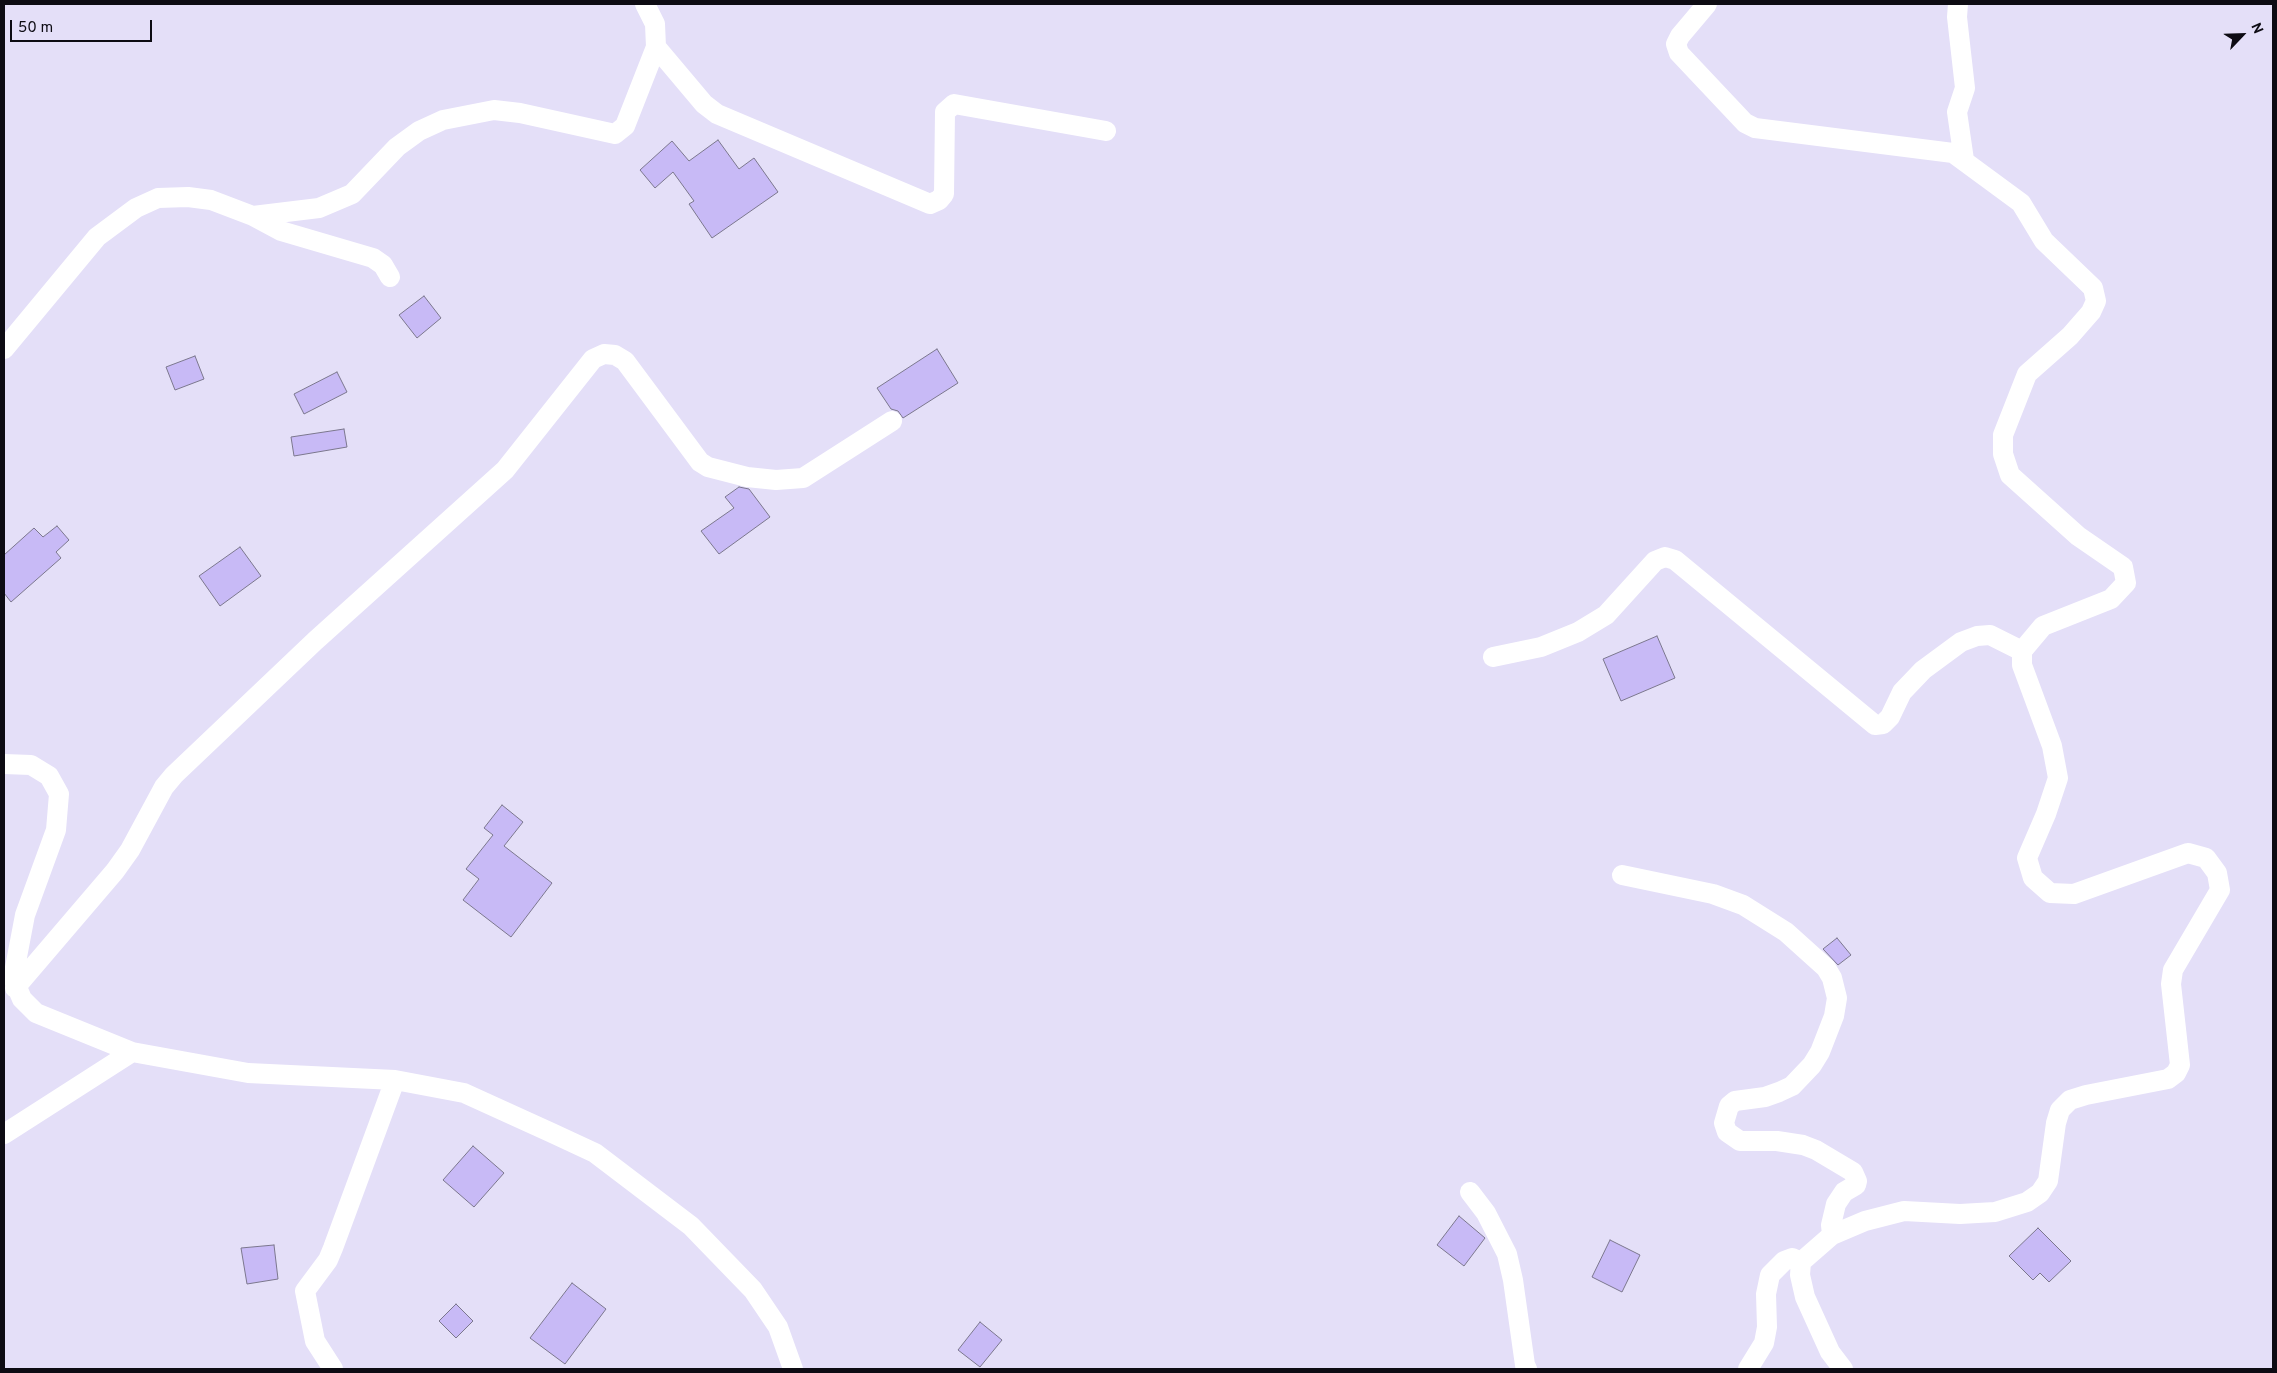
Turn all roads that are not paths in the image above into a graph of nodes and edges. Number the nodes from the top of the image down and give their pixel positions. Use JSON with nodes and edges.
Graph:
{"nodes":[{"id":1,"x":646,"y":4,"type":"edge"},
{"id":2,"x":1707,"y":4,"type":"edge"},
{"id":3,"x":1958,"y":4,"type":"edge"},
{"id":4,"x":656,"y":47,"type":"junction"},
{"id":5,"x":1106,"y":131,"type":"dead end"},
{"id":6,"x":1964,"y":160,"type":"junction"},
{"id":7,"x":253,"y":216,"type":"junction"},
{"id":8,"x":390,"y":277,"type":"dead end"},
{"id":9,"x":4,"y":349,"type":"edge"},
{"id":10,"x":892,"y":421,"type":"dead end"},
{"id":11,"x":2022,"y":651,"type":"junction"},
{"id":12,"x":1494,"y":657,"type":"dead end"},
{"id":13,"x":4,"y":764,"type":"edge"},
{"id":14,"x":1622,"y":875,"type":"dead end"},
{"id":15,"x":15,"y":988,"type":"junction"},
{"id":16,"x":132,"y":1052,"type":"junction"},
{"id":17,"x":395,"y":1080,"type":"junction"},
{"id":18,"x":4,"y":1134,"type":"edge"},
{"id":19,"x":1470,"y":1192,"type":"dead end"},
{"id":20,"x":1832,"y":1235,"type":"junction"},
{"id":21,"x":1801,"y":1262,"type":"junction"},
{"id":22,"x":333,"y":1369,"type":"edge"},
{"id":23,"x":793,"y":1369,"type":"edge"},
{"id":24,"x":1527,"y":1369,"type":"edge"},
{"id":25,"x":1748,"y":1369,"type":"edge"},
{"id":26,"x":1843,"y":1369,"type":"edge"}],
"edges":[{"from":1,"to":4,"type":"street"},
{"from":2,"to":6,"type":"street"},
{"from":3,"to":6,"type":"street"},
{"from":4,"to":5,"type":"street"},
{"from":4,"to":7,"type":"street"},
{"from":6,"to":11,"type":"street"},
{"from":7,"to":8,"type":"street"},
{"from":7,"to":9,"type":"street"},
{"from":10,"to":15,"type":"street"},
{"from":11,"to":12,"type":"street"},
{"from":11,"to":20,"type":"street"},
{"from":13,"to":15,"type":"street"},
{"from":14,"to":20,"type":"street"},
{"from":15,"to":16,"type":"street"},
{"from":16,"to":17,"type":"street"},
{"from":16,"to":18,"type":"street"},
{"from":17,"to":22,"type":"street"},
{"from":17,"to":23,"type":"street"},
{"from":19,"to":24,"type":"street"},
{"from":20,"to":21,"type":"street"},
{"from":21,"to":25,"type":"street"},
{"from":21,"to":26,"type":"street"}]}
